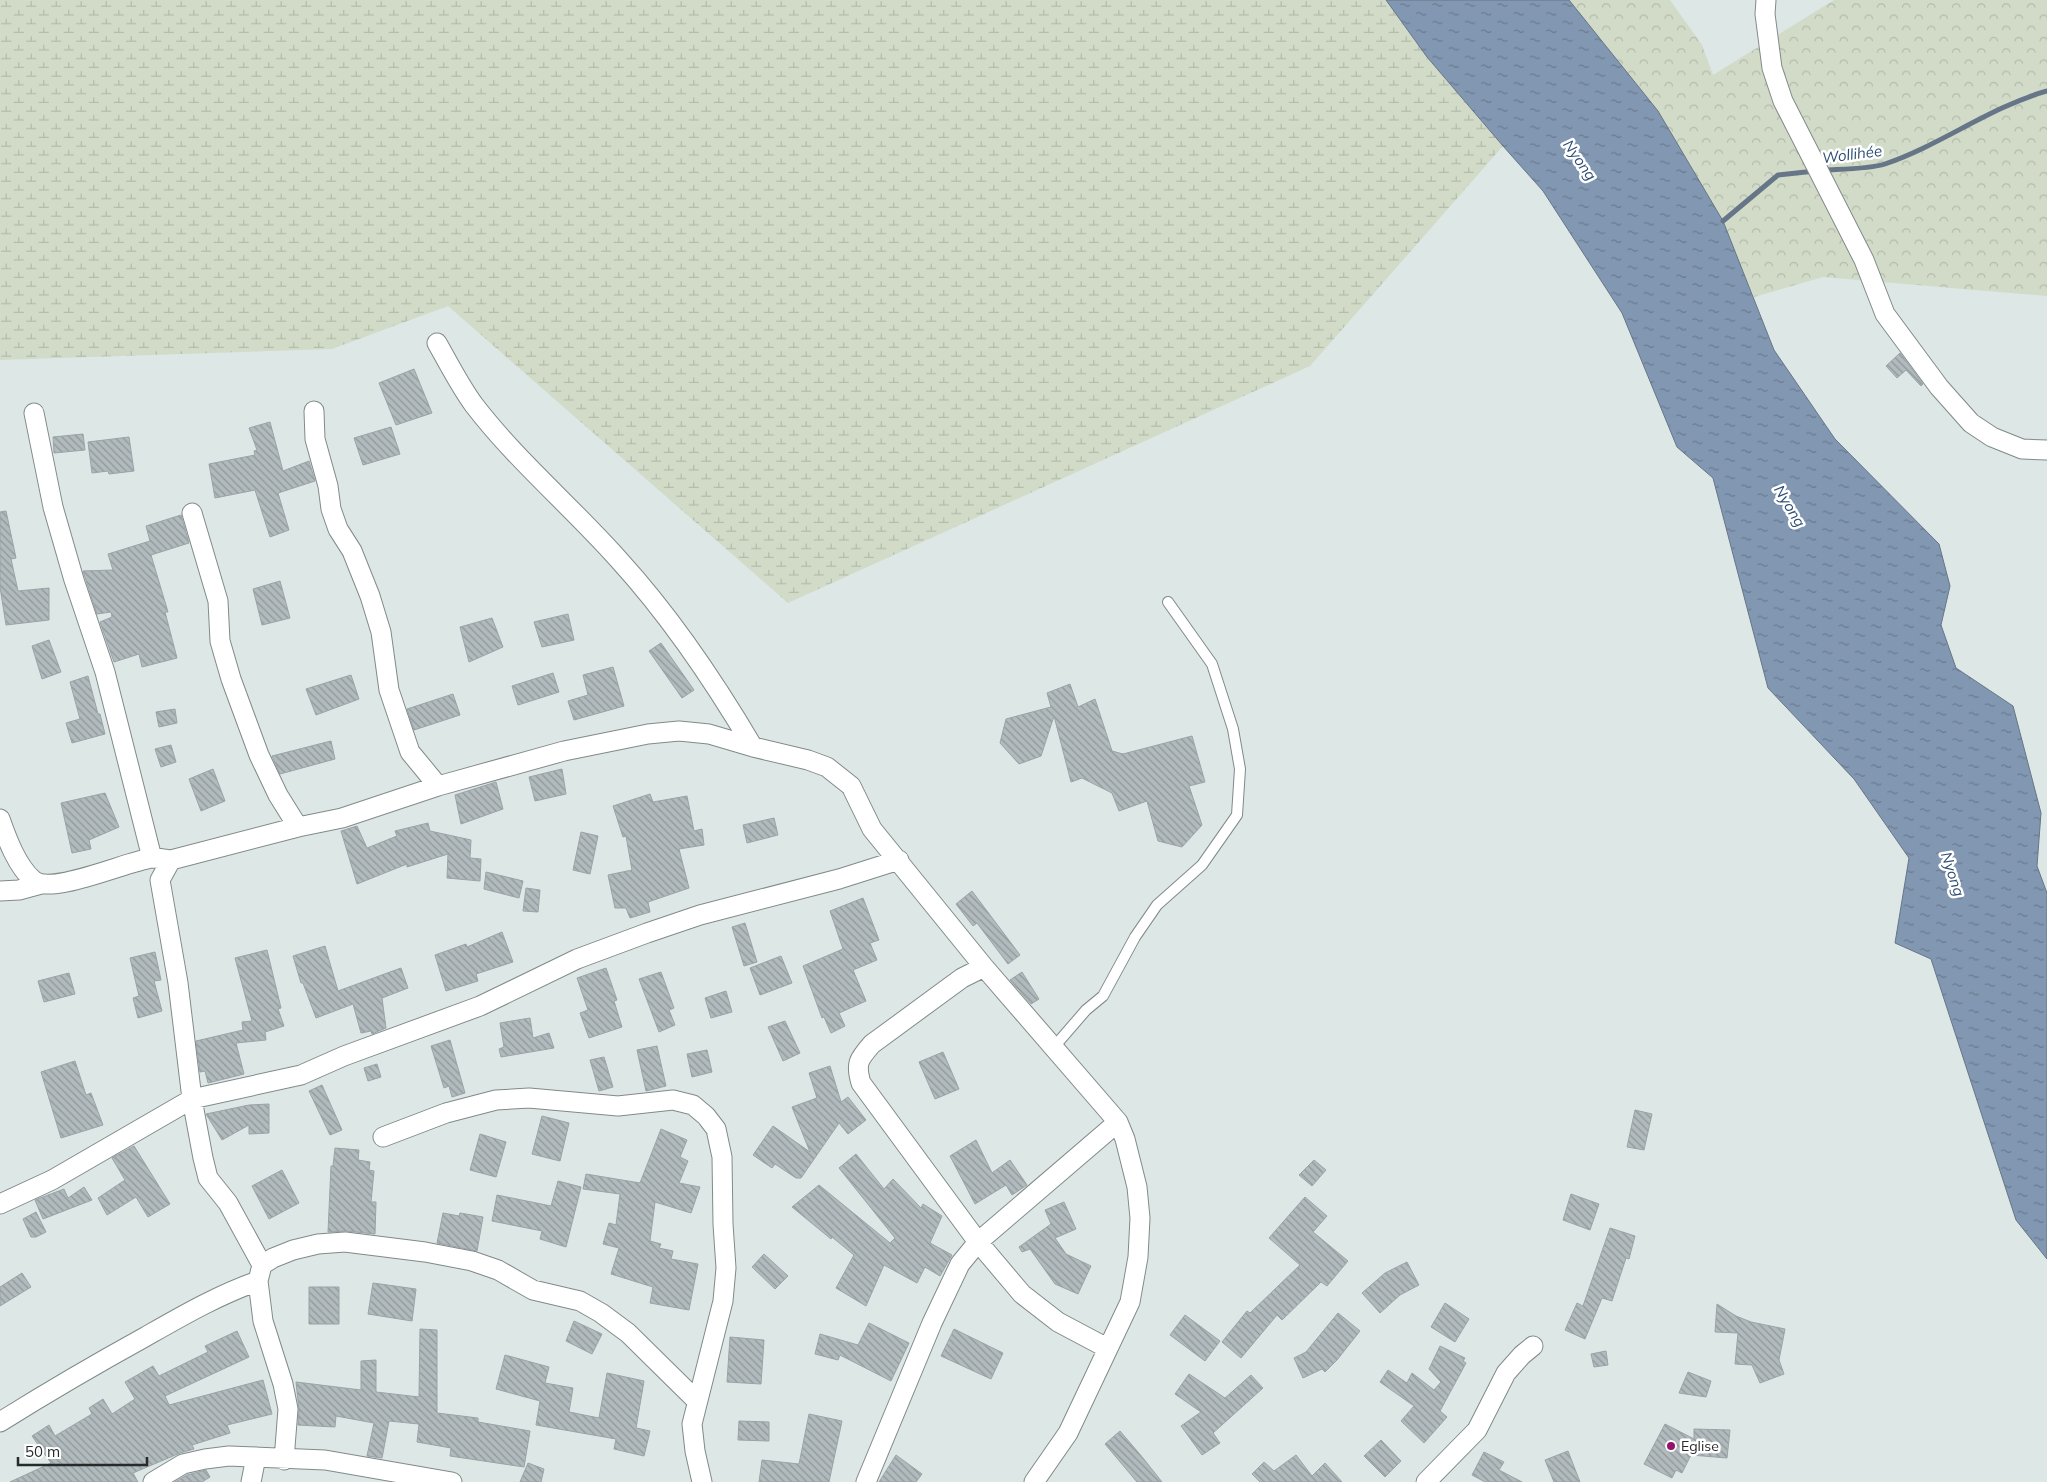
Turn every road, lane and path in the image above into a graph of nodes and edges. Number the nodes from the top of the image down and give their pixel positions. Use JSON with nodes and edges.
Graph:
{"nodes":[{"id":1,"x":1766,"y":0,"type":"edge"},
{"id":2,"x":438,"y":343,"type":"dead end"},
{"id":3,"x":314,"y":411,"type":"dead end"},
{"id":4,"x":34,"y":413,"type":"dead end"},
{"id":5,"x":2047,"y":450,"type":"edge"},
{"id":6,"x":192,"y":512,"type":"dead end"},
{"id":7,"x":1168,"y":602,"type":"dead end"},
{"id":8,"x":753,"y":747,"type":"junction"},
{"id":9,"x":438,"y":786,"type":"junction"},
{"id":10,"x":0,"y":819,"type":"edge"},
{"id":11,"x":298,"y":826,"type":"junction"},
{"id":12,"x":152,"y":858,"type":"junction"},
{"id":13,"x":171,"y":860,"type":"junction"},
{"id":14,"x":899,"y":860,"type":"junction"},
{"id":15,"x":41,"y":884,"type":"junction"},
{"id":16,"x":0,"y":891,"type":"edge"},
{"id":17,"x":984,"y":967,"type":"junction"},
{"id":18,"x":1054,"y":1047,"type":"junction"},
{"id":19,"x":192,"y":1099,"type":"junction"},
{"id":20,"x":1118,"y":1122,"type":"junction"},
{"id":21,"x":383,"y":1138,"type":"dead end"},
{"id":22,"x":0,"y":1204,"type":"edge"},
{"id":23,"x":978,"y":1242,"type":"junction"},
{"id":24,"x":260,"y":1273,"type":"junction"},
{"id":25,"x":1533,"y":1346,"type":"dead end"},
{"id":26,"x":1107,"y":1348,"type":"junction"},
{"id":27,"x":697,"y":1401,"type":"junction"},
{"id":28,"x":0,"y":1422,"type":"edge"},
{"id":29,"x":256,"y":1457,"type":"junction"},
{"id":30,"x":284,"y":1460,"type":"junction"},
{"id":31,"x":153,"y":1482,"type":"edge"},
{"id":32,"x":251,"y":1482,"type":"edge"},
{"id":33,"x":452,"y":1482,"type":"edge"},
{"id":34,"x":702,"y":1482,"type":"edge"},
{"id":35,"x":866,"y":1482,"type":"edge"},
{"id":36,"x":1034,"y":1482,"type":"edge"},
{"id":37,"x":1426,"y":1482,"type":"edge"}],
"edges":[{"from":1,"to":5,"type":"street"},
{"from":2,"to":8,"type":"street"},
{"from":3,"to":9,"type":"street"},
{"from":4,"to":12,"type":"street"},
{"from":6,"to":11,"type":"street"},
{"from":7,"to":18,"type":"lane"},
{"from":8,"to":9,"type":"street"},
{"from":8,"to":14,"type":"street"},
{"from":9,"to":11,"type":"street"},
{"from":10,"to":15,"type":"street"},
{"from":11,"to":13,"type":"street"},
{"from":12,"to":13,"type":"street"},
{"from":12,"to":15,"type":"street"},
{"from":13,"to":19,"type":"street"},
{"from":14,"to":17,"type":"street"},
{"from":14,"to":19,"type":"street"},
{"from":15,"to":16,"type":"street"},
{"from":17,"to":18,"type":"street"},
{"from":17,"to":23,"type":"street"},
{"from":18,"to":20,"type":"street"},
{"from":19,"to":22,"type":"street"},
{"from":19,"to":24,"type":"street"},
{"from":20,"to":23,"type":"street"},
{"from":20,"to":26,"type":"street"},
{"from":21,"to":27,"type":"street"},
{"from":23,"to":26,"type":"street"},
{"from":23,"to":35,"type":"street"},
{"from":24,"to":27,"type":"street"},
{"from":24,"to":28,"type":"street"},
{"from":24,"to":30,"type":"street"},
{"from":25,"to":37,"type":"street"},
{"from":26,"to":36,"type":"street"},
{"from":27,"to":34,"type":"street"},
{"from":29,"to":30,"type":"street"},
{"from":29,"to":31,"type":"street"},
{"from":29,"to":32,"type":"street"},
{"from":30,"to":33,"type":"street"}]}
